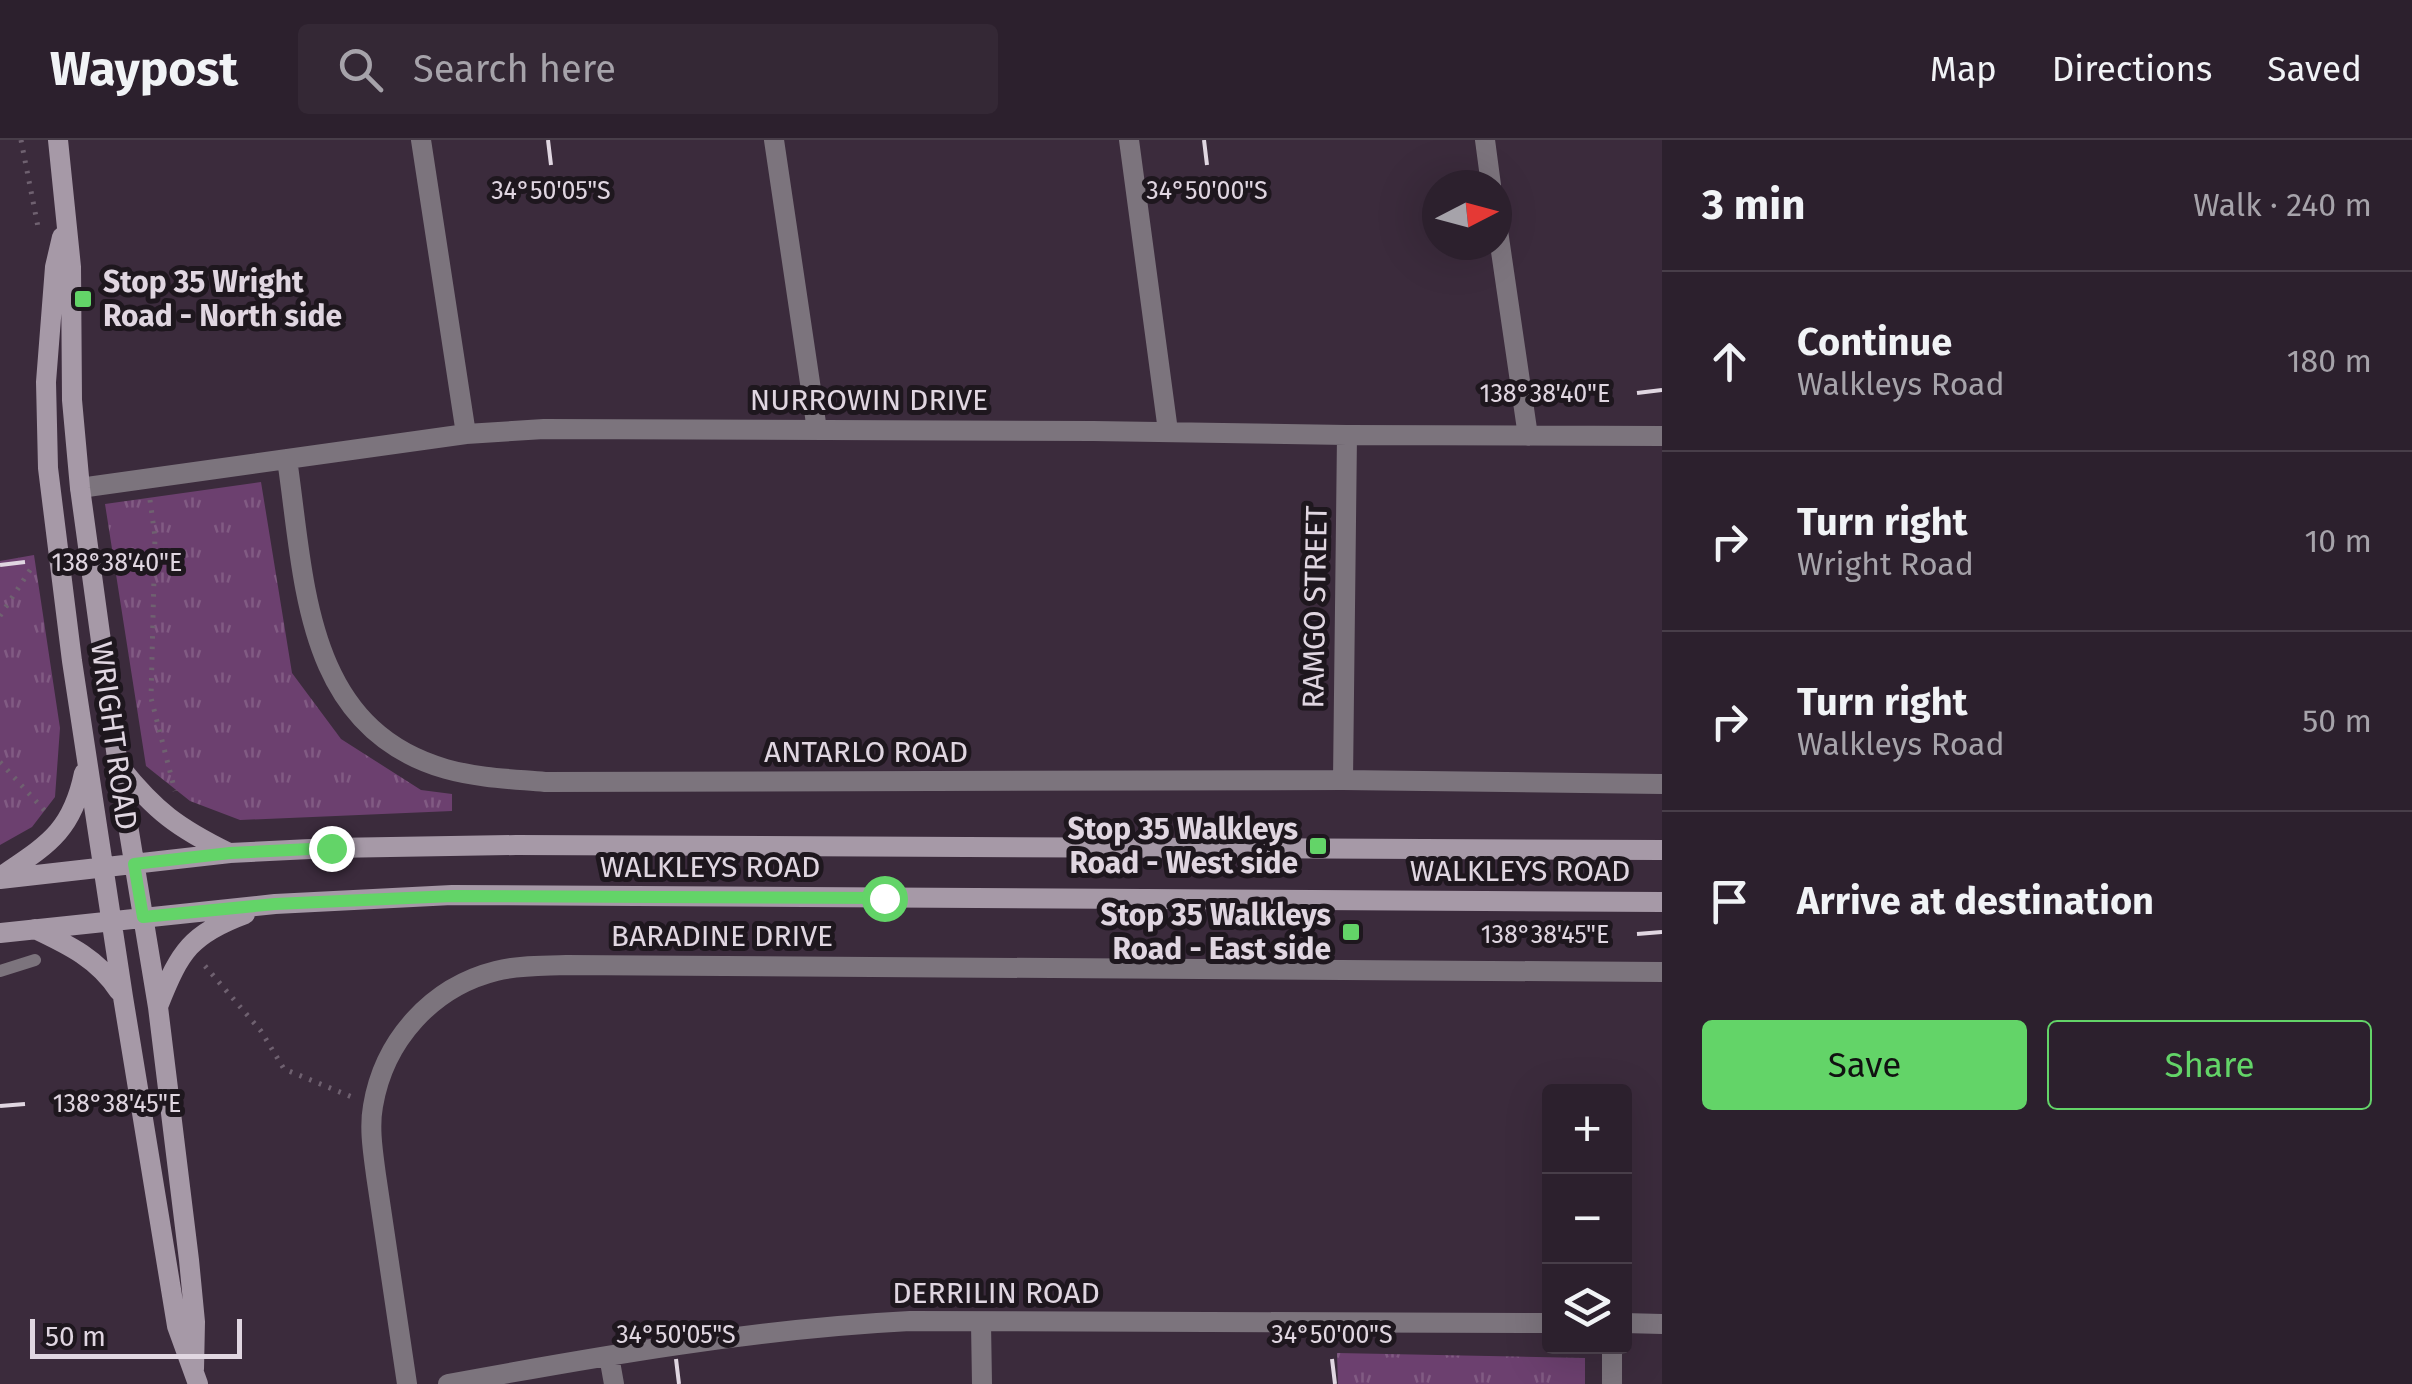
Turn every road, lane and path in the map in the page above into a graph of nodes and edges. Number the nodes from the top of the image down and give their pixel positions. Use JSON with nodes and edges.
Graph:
{"nodes":[{"id":1,"x":58,"y":140,"type":"edge"},
{"id":2,"x":422,"y":140,"type":"edge"},
{"id":3,"x":774,"y":140,"type":"edge"},
{"id":4,"x":1128,"y":140,"type":"edge"},
{"id":5,"x":1485,"y":140,"type":"edge"},
{"id":6,"x":1489,"y":170,"type":"edge"},
{"id":7,"x":65,"y":225,"type":"junction"},
{"id":8,"x":1502,"y":260,"type":"edge"},
{"id":9,"x":817,"y":430,"type":"junction"},
{"id":10,"x":1168,"y":431,"type":"junction"},
{"id":11,"x":466,"y":434,"type":"junction"},
{"id":12,"x":1346,"y":435,"type":"junction"},
{"id":13,"x":1528,"y":436,"type":"junction"},
{"id":14,"x":1662,"y":436,"type":"edge"},
{"id":15,"x":287,"y":459,"type":"junction"},
{"id":16,"x":80,"y":488,"type":"junction"},
{"id":17,"x":149,"y":496,"type":"dead end"},
{"id":18,"x":0,"y":762,"type":"edge"},
{"id":19,"x":86,"y":762,"type":"junction"},
{"id":20,"x":118,"y":765,"type":"junction"},
{"id":21,"x":1343,"y":780,"type":"junction"},
{"id":22,"x":1662,"y":784,"type":"edge"},
{"id":23,"x":177,"y":798,"type":"dead end"},
{"id":24,"x":51,"y":817,"type":"dead end"},
{"id":25,"x":1662,"y":850,"type":"edge"},
{"id":26,"x":230,"y":853,"type":"junction"},
{"id":27,"x":134,"y":864,"type":"junction"},
{"id":28,"x":103,"y":868,"type":"junction"},
{"id":29,"x":0,"y":878,"type":"edge"},
{"id":30,"x":1662,"y":902,"type":"edge"},
{"id":31,"x":275,"y":904,"type":"junction"},
{"id":32,"x":143,"y":917,"type":"junction"},
{"id":33,"x":110,"y":920,"type":"junction"},
{"id":34,"x":32,"y":928,"type":"junction"},
{"id":35,"x":0,"y":933,"type":"edge"},
{"id":36,"x":196,"y":957,"type":"dead end"},
{"id":37,"x":36,"y":960,"type":"dead end"},
{"id":38,"x":0,"y":971,"type":"edge"},
{"id":39,"x":1662,"y":972,"type":"edge"},
{"id":40,"x":122,"y":997,"type":"junction"},
{"id":41,"x":158,"y":1008,"type":"junction"},
{"id":42,"x":359,"y":1100,"type":"dead end"},
{"id":43,"x":981,"y":1322,"type":"junction"},
{"id":44,"x":1542,"y":1323,"type":"edge"},
{"id":45,"x":1632,"y":1323,"type":"edge"},
{"id":46,"x":1662,"y":1324,"type":"edge"},
{"id":47,"x":1612,"y":1354,"type":"edge"},
{"id":48,"x":609,"y":1356,"type":"junction"},
{"id":49,"x":196,"y":1376,"type":"edge"},
{"id":50,"x":407,"y":1384,"type":"edge"},
{"id":51,"x":448,"y":1384,"type":"edge"},
{"id":52,"x":614,"y":1384,"type":"edge"},
{"id":53,"x":982,"y":1384,"type":"edge"},
{"id":54,"x":1612,"y":1384,"type":"edge"}],
"edges":[{"from":1,"to":7,"type":"main road","name":"WRIGHT ROAD"},
{"from":2,"to":11,"type":"street"},
{"from":3,"to":9,"type":"street"},
{"from":4,"to":10,"type":"street"},
{"from":5,"to":6,"type":"street"},
{"from":7,"to":16,"type":"main road","name":"WRIGHT ROAD"},
{"from":7,"to":19,"type":"main road","name":"WRIGHT ROAD"},
{"from":8,"to":13,"type":"street"},
{"from":9,"to":10,"type":"street","name":"NURROWIN DRIVE"},
{"from":9,"to":11,"type":"street","name":"NURROWIN DRIVE"},
{"from":10,"to":12,"type":"street","name":"NURROWIN DRIVE"},
{"from":11,"to":15,"type":"street","name":"NURROWIN DRIVE"},
{"from":12,"to":13,"type":"street","name":"NURROWIN DRIVE"},
{"from":12,"to":21,"type":"street","name":"RAMGO STREET"},
{"from":13,"to":14,"type":"street","name":"NURROWIN DRIVE"},
{"from":15,"to":16,"type":"street","name":"NURROWIN DRIVE"},
{"from":15,"to":21,"type":"street","name":"ANTARLO ROAD"},
{"from":16,"to":20,"type":"main road","name":"WRIGHT ROAD"},
{"from":17,"to":23,"type":"path"},
{"from":18,"to":24,"type":"path"},
{"from":19,"to":28,"type":"main road","name":"WRIGHT ROAD"},
{"from":19,"to":29,"type":"main road"},
{"from":20,"to":26,"type":"main road"},
{"from":20,"to":27,"type":"main road","name":"WRIGHT ROAD"},
{"from":21,"to":22,"type":"street","name":"ANTARLO ROAD"},
{"from":25,"to":26,"type":"main road","name":"WALKLEYS ROAD"},
{"from":26,"to":27,"type":"main road","name":"WALKLEYS ROAD"},
{"from":27,"to":28,"type":"main road","name":"WALKLEYS ROAD"},
{"from":27,"to":32,"type":"main road","name":"WRIGHT ROAD"},
{"from":28,"to":29,"type":"main road","name":"WALKLEYS ROAD"},
{"from":28,"to":33,"type":"main road","name":"WRIGHT ROAD"},
{"from":30,"to":31,"type":"main road","name":"WALKLEYS ROAD"},
{"from":31,"to":32,"type":"main road","name":"WALKLEYS ROAD"},
{"from":31,"to":41,"type":"main road"},
{"from":32,"to":33,"type":"main road","name":"WALKLEYS ROAD"},
{"from":32,"to":41,"type":"main road","name":"WRIGHT ROAD"},
{"from":33,"to":34,"type":"main road","name":"WALKLEYS ROAD"},
{"from":33,"to":40,"type":"main road","name":"WRIGHT ROAD"},
{"from":34,"to":35,"type":"main road","name":"WALKLEYS ROAD"},
{"from":34,"to":40,"type":"main road"},
{"from":36,"to":42,"type":"path"},
{"from":37,"to":38,"type":"lane"},
{"from":39,"to":50,"type":"street","name":"BARADINE DRIVE"},
{"from":40,"to":49,"type":"main road","name":"WRIGHT ROAD"},
{"from":41,"to":49,"type":"main road","name":"WRIGHT ROAD"},
{"from":43,"to":44,"type":"street","name":"DERRILIN ROAD"},
{"from":43,"to":48,"type":"street","name":"DERRILIN ROAD"},
{"from":43,"to":53,"type":"street"},
{"from":45,"to":46,"type":"street"},
{"from":47,"to":54,"type":"street"},
{"from":48,"to":51,"type":"street","name":"DERRILIN ROAD"},
{"from":48,"to":52,"type":"street"}]}
